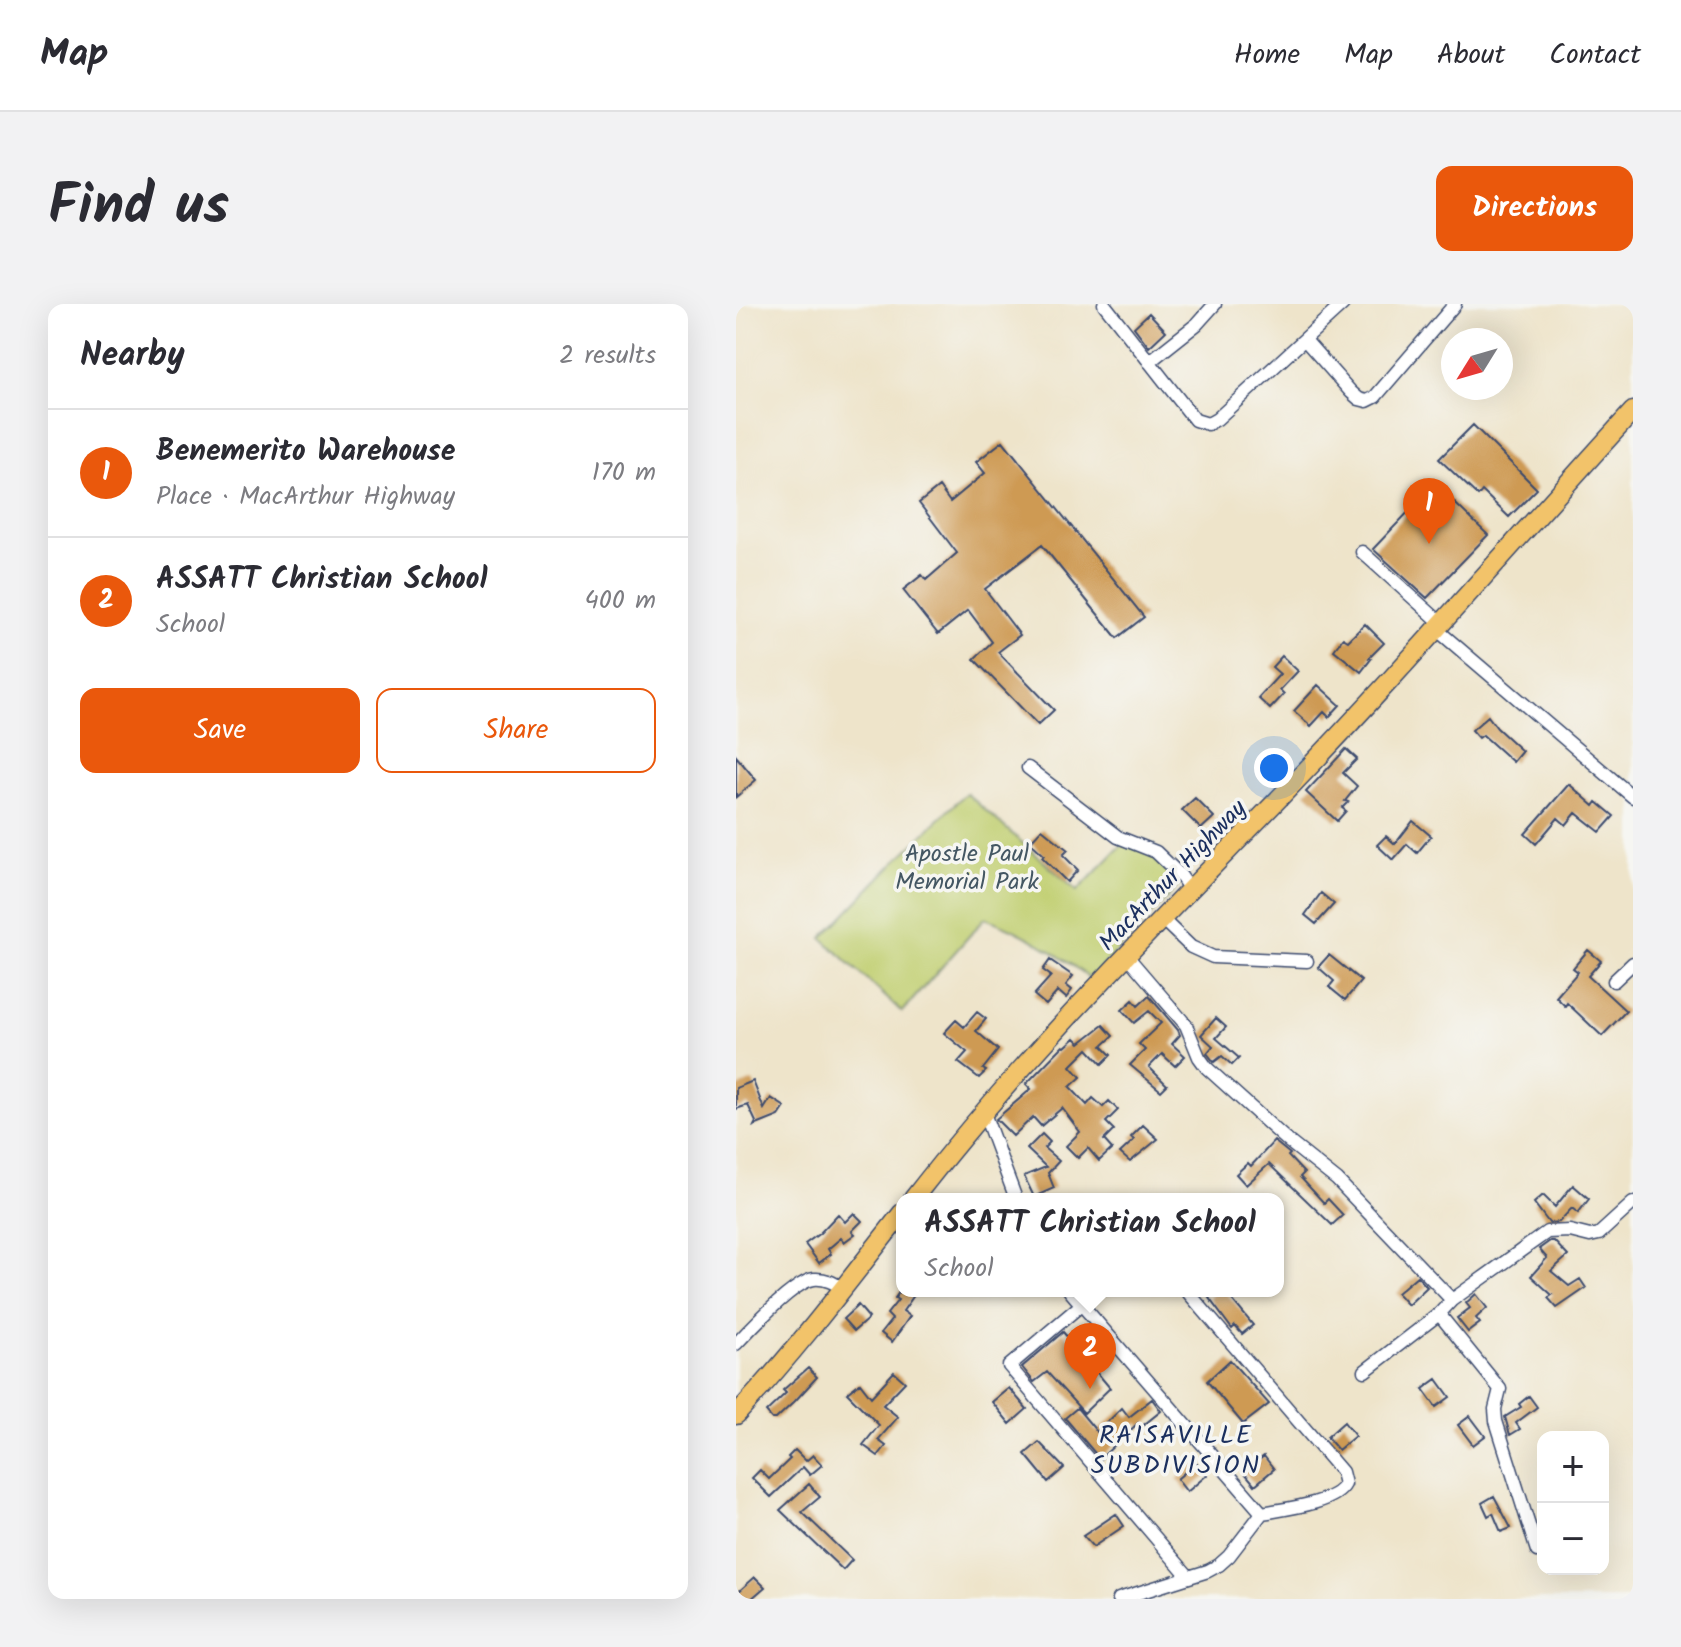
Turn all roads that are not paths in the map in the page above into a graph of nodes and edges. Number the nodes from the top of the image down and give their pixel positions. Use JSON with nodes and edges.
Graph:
{"nodes":[{"id":1,"x":1104,"y":304,"type":"edge"},
{"id":2,"x":1215,"y":304,"type":"edge"},
{"id":3,"x":1343,"y":304,"type":"edge"},
{"id":4,"x":1455,"y":304,"type":"edge"},
{"id":5,"x":1305,"y":340,"type":"junction"},
{"id":6,"x":1149,"y":362,"type":"junction"},
{"id":7,"x":1633,"y":411,"type":"edge"},
{"id":8,"x":1362,"y":552,"type":"dead end"},
{"id":9,"x":1438,"y":625,"type":"junction"},
{"id":10,"x":1028,"y":768,"type":"dead end"},
{"id":11,"x":1633,"y":797,"type":"edge"},
{"id":12,"x":1189,"y":888,"type":"junction"},
{"id":13,"x":1162,"y":919,"type":"junction"},
{"id":14,"x":1127,"y":956,"type":"junction"},
{"id":15,"x":1307,"y":961,"type":"dead end"},
{"id":16,"x":1633,"y":963,"type":"edge"},
{"id":17,"x":1614,"y":981,"type":"dead end"},
{"id":18,"x":984,"y":1113,"type":"junction"},
{"id":19,"x":918,"y":1193,"type":"edge"},
{"id":20,"x":1014,"y":1193,"type":"edge"},
{"id":21,"x":1633,"y":1203,"type":"edge"},
{"id":22,"x":896,"y":1221,"type":"edge"},
{"id":23,"x":844,"y":1289,"type":"junction"},
{"id":24,"x":1075,"y":1297,"type":"edge"},
{"id":25,"x":1192,"y":1297,"type":"edge"},
{"id":26,"x":1452,"y":1300,"type":"junction"},
{"id":27,"x":1081,"y":1305,"type":"junction"},
{"id":28,"x":1439,"y":1314,"type":"junction"},
{"id":29,"x":736,"y":1344,"type":"edge"},
{"id":30,"x":1365,"y":1371,"type":"dead end"},
{"id":31,"x":736,"y":1415,"type":"edge"},
{"id":32,"x":1262,"y":1513,"type":"junction"},
{"id":33,"x":1537,"y":1551,"type":"dead end"},
{"id":34,"x":1189,"y":1577,"type":"junction"},
{"id":35,"x":1119,"y":1599,"type":"edge"}],
"edges":[{"from":1,"to":6,"type":"street"},
{"from":2,"to":6,"type":"street"},
{"from":3,"to":5,"type":"street"},
{"from":4,"to":5,"type":"street"},
{"from":5,"to":6,"type":"street"},
{"from":7,"to":9,"type":"highway","name":"MacArthur Highway"},
{"from":8,"to":9,"type":"street"},
{"from":9,"to":11,"type":"street"},
{"from":9,"to":12,"type":"highway","name":"MacArthur Highway"},
{"from":10,"to":12,"type":"street"},
{"from":12,"to":13,"type":"highway","name":"MacArthur Highway"},
{"from":13,"to":14,"type":"highway","name":"MacArthur Highway"},
{"from":13,"to":15,"type":"street"},
{"from":14,"to":18,"type":"highway","name":"MacArthur Highway"},
{"from":14,"to":26,"type":"street"},
{"from":16,"to":17,"type":"street"},
{"from":18,"to":19,"type":"highway","name":"MacArthur Highway"},
{"from":18,"to":20,"type":"street"},
{"from":21,"to":26,"type":"street"},
{"from":22,"to":23,"type":"highway"},
{"from":23,"to":29,"type":"street"},
{"from":23,"to":31,"type":"highway"},
{"from":24,"to":27,"type":"street"},
{"from":25,"to":32,"type":"street"},
{"from":26,"to":28,"type":"street"},
{"from":27,"to":32,"type":"street"},
{"from":27,"to":34,"type":"street"},
{"from":28,"to":30,"type":"street"},
{"from":28,"to":33,"type":"street"},
{"from":32,"to":34,"type":"street"},
{"from":34,"to":35,"type":"street"}]}
